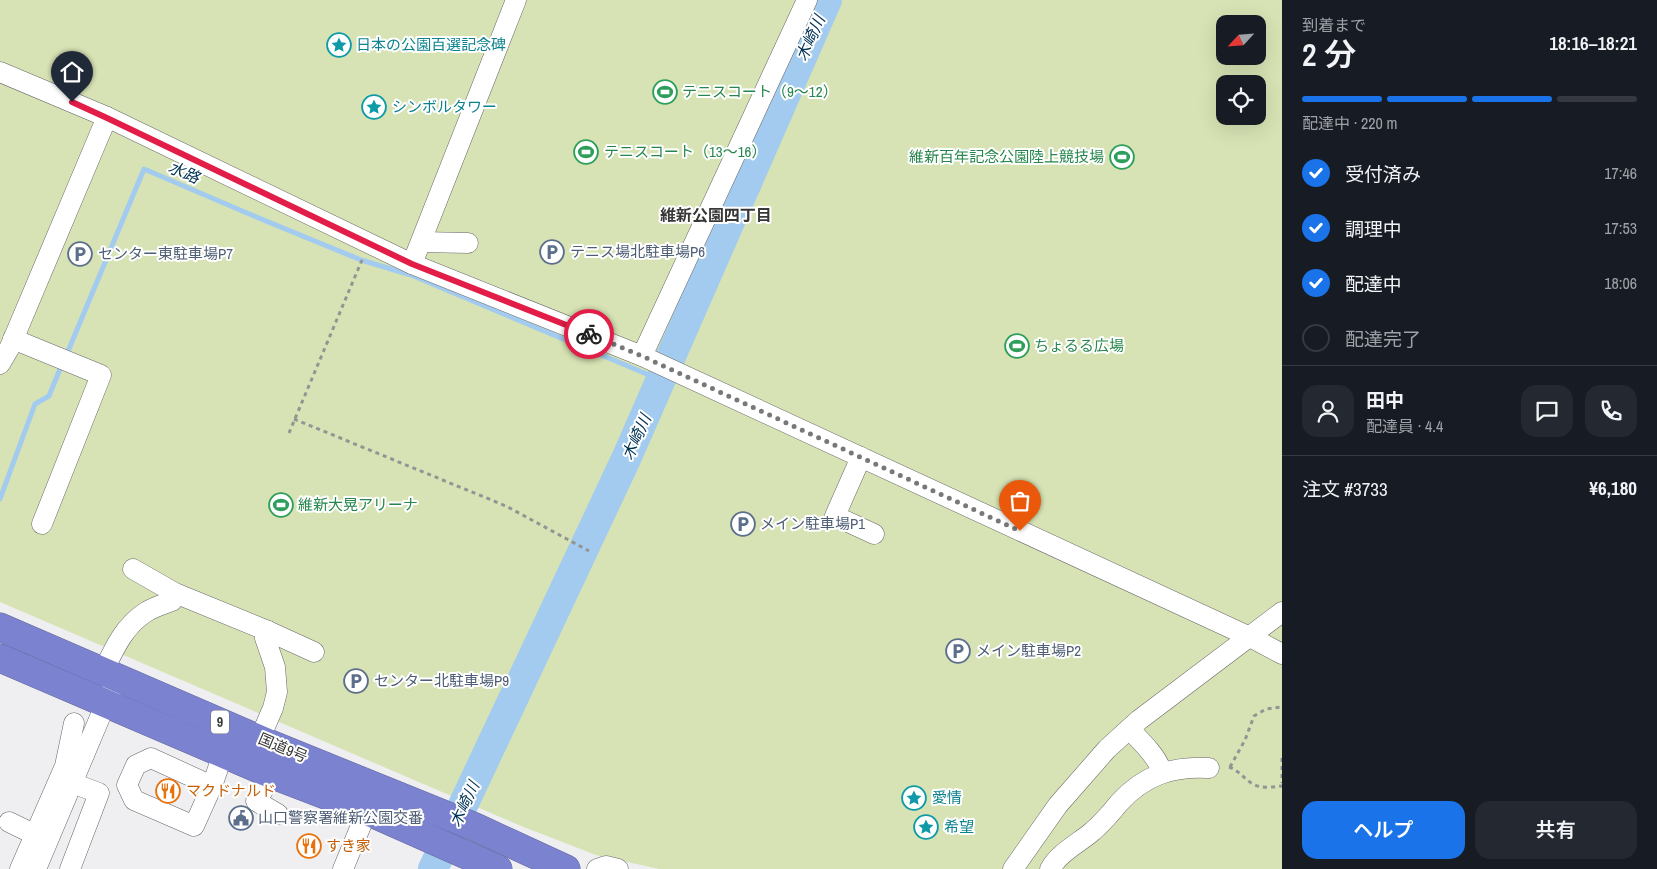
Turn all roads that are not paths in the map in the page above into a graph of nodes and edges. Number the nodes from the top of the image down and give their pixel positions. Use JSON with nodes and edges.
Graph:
{"nodes":[{"id":1,"x":516,"y":0,"type":"edge"},
{"id":2,"x":807,"y":0,"type":"edge"},
{"id":3,"x":0,"y":72,"type":"edge"},
{"id":4,"x":107,"y":118,"type":"junction"},
{"id":5,"x":421,"y":242,"type":"junction"},
{"id":6,"x":468,"y":243,"type":"dead end"},
{"id":7,"x":412,"y":264,"type":"junction"},
{"id":8,"x":13,"y":339,"type":"junction"},
{"id":9,"x":642,"y":356,"type":"junction"},
{"id":10,"x":0,"y":364,"type":"edge"},
{"id":11,"x":860,"y":457,"type":"junction"},
{"id":12,"x":42,"y":524,"type":"dead end"},
{"id":13,"x":874,"y":534,"type":"dead end"},
{"id":14,"x":133,"y":569,"type":"dead end"},
{"id":15,"x":175,"y":593,"type":"junction"},
{"id":16,"x":1282,"y":612,"type":"edge"},
{"id":17,"x":0,"y":627,"type":"edge"},
{"id":18,"x":268,"y":631,"type":"junction"},
{"id":19,"x":1250,"y":637,"type":"junction"},
{"id":20,"x":314,"y":652,"type":"dead end"},
{"id":21,"x":1282,"y":654,"type":"edge"},
{"id":22,"x":0,"y":658,"type":"edge"},
{"id":23,"x":110,"y":675,"type":"junction"},
{"id":24,"x":105,"y":704,"type":"junction"},
{"id":25,"x":74,"y":723,"type":"dead end"},
{"id":26,"x":1129,"y":729,"type":"junction"},
{"id":27,"x":260,"y":738,"type":"junction"},
{"id":28,"x":223,"y":754,"type":"junction"},
{"id":29,"x":1209,"y":768,"type":"road end"},
{"id":30,"x":1162,"y":772,"type":"junction"},
{"id":31,"x":273,"y":775,"type":"junction"},
{"id":32,"x":72,"y":784,"type":"junction"},
{"id":33,"x":212,"y":786,"type":"junction"},
{"id":34,"x":367,"y":811,"type":"junction"},
{"id":35,"x":278,"y":814,"type":"dead end"},
{"id":36,"x":198,"y":818,"type":"junction"},
{"id":37,"x":8,"y":822,"type":"dead end"},
{"id":38,"x":41,"y":837,"type":"junction"},
{"id":39,"x":201,"y":842,"type":"dead end"},
{"id":40,"x":1028,"y":848,"type":"junction"},
{"id":41,"x":462,"y":859,"type":"edge"},
{"id":42,"x":1051,"y":867,"type":"edge"},
{"id":43,"x":20,"y":869,"type":"edge"},
{"id":44,"x":36,"y":869,"type":"edge"},
{"id":45,"x":70,"y":869,"type":"edge"},
{"id":46,"x":343,"y":869,"type":"edge"},
{"id":47,"x":498,"y":869,"type":"edge"},
{"id":48,"x":566,"y":869,"type":"edge"},
{"id":49,"x":597,"y":869,"type":"edge"},
{"id":50,"x":618,"y":869,"type":"edge"},
{"id":51,"x":1013,"y":869,"type":"edge"}],
"edges":[{"from":1,"to":5,"type":"street"},
{"from":2,"to":9,"type":"street"},
{"from":3,"to":4,"type":"street"},
{"from":4,"to":7,"type":"street"},
{"from":4,"to":8,"type":"street"},
{"from":5,"to":6,"type":"street"},
{"from":5,"to":7,"type":"street"},
{"from":7,"to":9,"type":"street"},
{"from":8,"to":10,"type":"street"},
{"from":8,"to":12,"type":"street"},
{"from":9,"to":11,"type":"street"},
{"from":11,"to":13,"type":"street"},
{"from":11,"to":19,"type":"street"},
{"from":14,"to":15,"type":"street"},
{"from":15,"to":18,"type":"street"},
{"from":15,"to":23,"type":"street"},
{"from":16,"to":19,"type":"street"},
{"from":17,"to":23,"type":"highway","name":"国道9号","number":"9"},
{"from":18,"to":20,"type":"street"},
{"from":18,"to":27,"type":"street"},
{"from":19,"to":21,"type":"street"},
{"from":19,"to":26,"type":"street"},
{"from":22,"to":24,"type":"highway","name":"国道9号","number":"9"},
{"from":23,"to":24,"type":"street"},
{"from":23,"to":27,"type":"highway","name":"国道9号","number":"9"},
{"from":24,"to":28,"type":"highway","name":"国道9号","number":"9"},
{"from":24,"to":32,"type":"street"},
{"from":25,"to":38,"type":"street"},
{"from":26,"to":30,"type":"street"},
{"from":26,"to":40,"type":"street"},
{"from":27,"to":48,"type":"highway","name":"国道9号","number":"9"},
{"from":28,"to":31,"type":"highway","name":"国道9号","number":"9"},
{"from":28,"to":33,"type":"street"},
{"from":29,"to":30,"type":"street"},
{"from":30,"to":42,"type":"street"},
{"from":31,"to":34,"type":"highway","name":"国道9号","number":"9"},
{"from":31,"to":35,"type":"street"},
{"from":32,"to":38,"type":"street"},
{"from":32,"to":45,"type":"street"},
{"from":33,"to":36,"type":"street"},
{"from":33,"to":36,"type":"street"},
{"from":34,"to":41,"type":"highway","name":"国道9号","number":"9"},
{"from":34,"to":46,"type":"street"},
{"from":36,"to":39,"type":"street"},
{"from":37,"to":38,"type":"street"},
{"from":38,"to":43,"type":"street"},
{"from":38,"to":44,"type":"street"},
{"from":40,"to":42,"type":"street"},
{"from":40,"to":51,"type":"street"},
{"from":41,"to":47,"type":"highway","name":"国道9号","number":"9"},
{"from":49,"to":50,"type":"street"}]}
